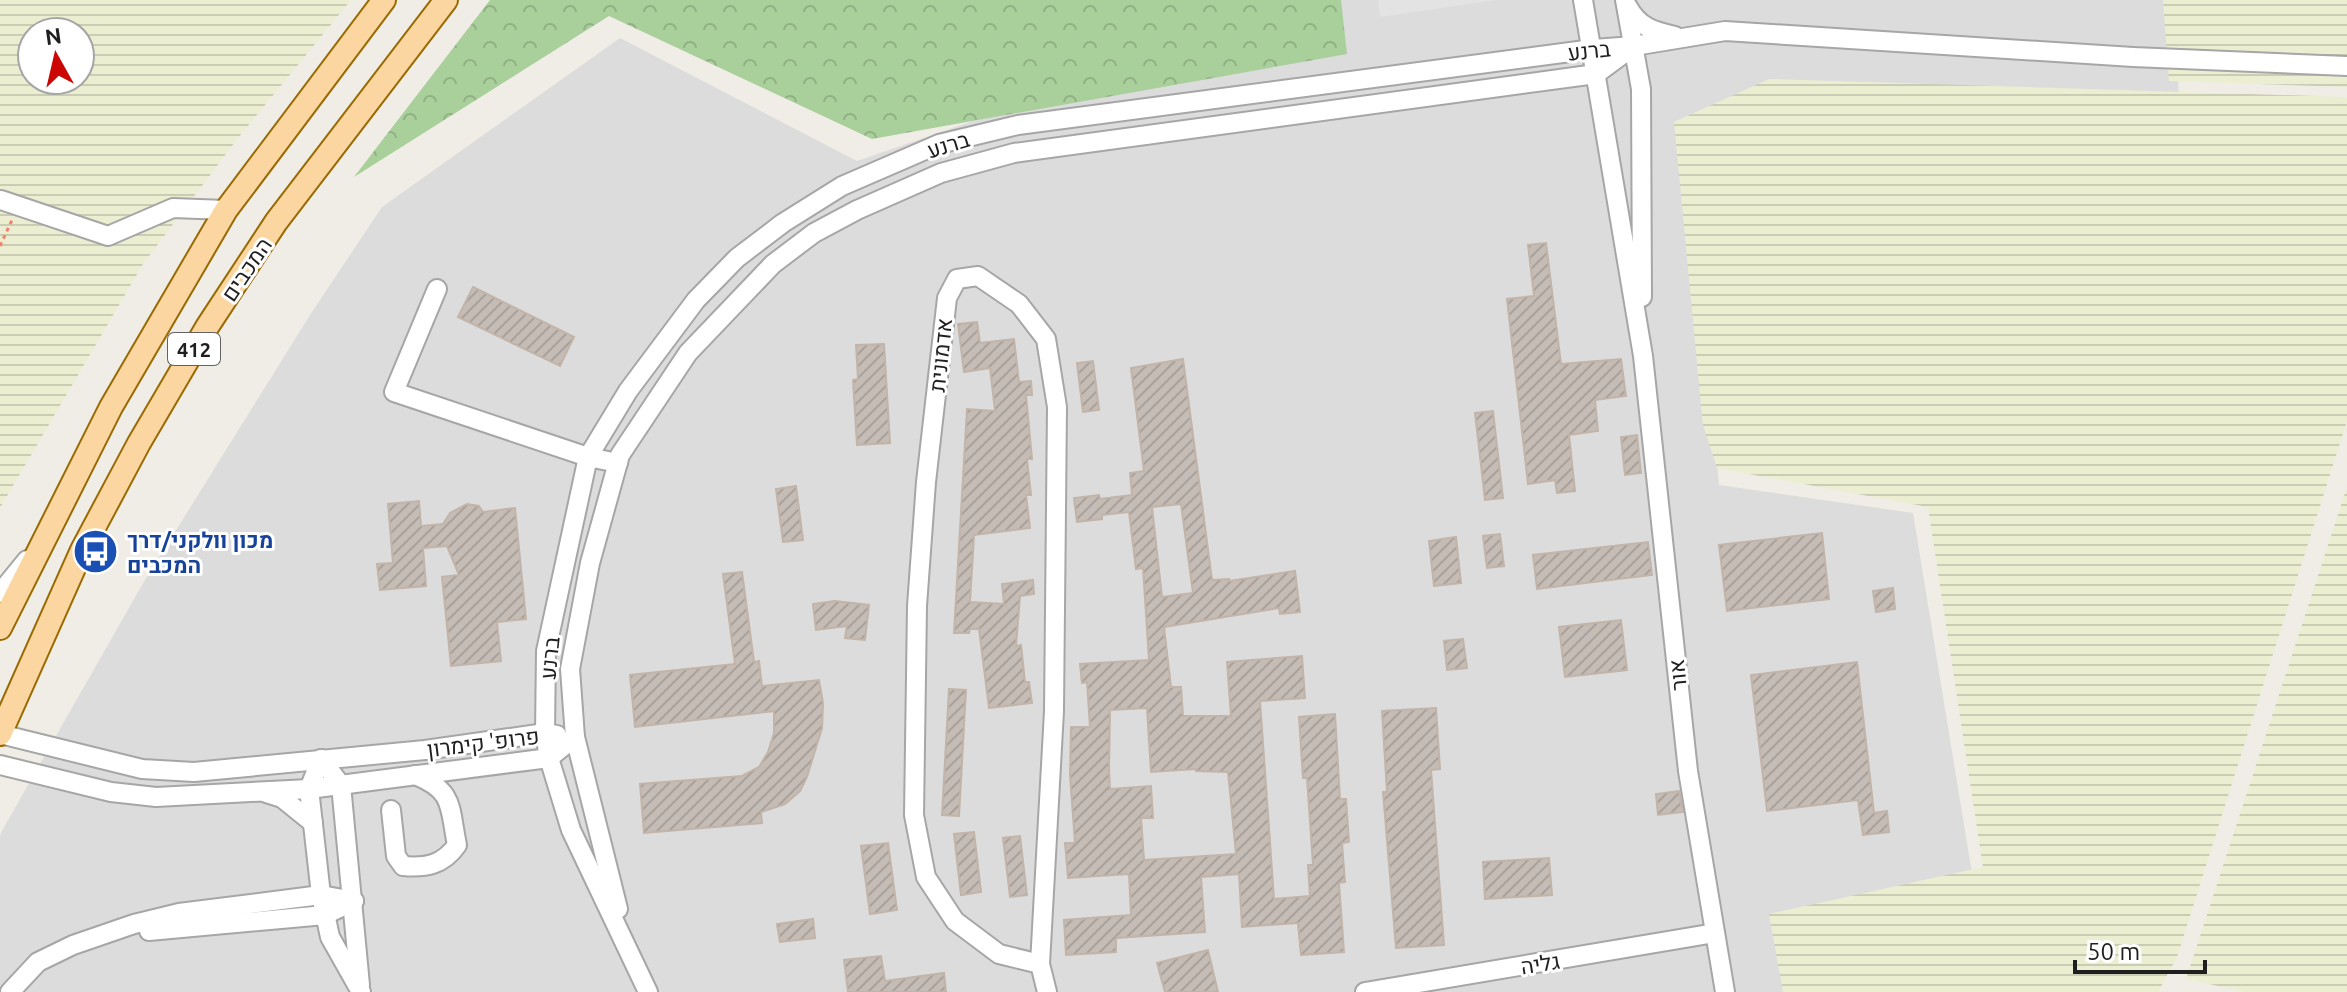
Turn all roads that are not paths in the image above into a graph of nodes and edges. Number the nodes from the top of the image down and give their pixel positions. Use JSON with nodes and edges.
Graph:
{"nodes":[{"id":1,"x":384,"y":0,"type":"edge"},
{"id":2,"x":446,"y":0,"type":"edge"},
{"id":3,"x":1583,"y":0,"type":"edge"},
{"id":4,"x":1625,"y":1,"type":"edge"},
{"id":5,"x":1725,"y":31,"type":"junction"},
{"id":6,"x":1634,"y":46,"type":"junction"},
{"id":7,"x":1593,"y":49,"type":"junction"},
{"id":8,"x":2347,"y":66,"type":"edge"},
{"id":9,"x":1596,"y":74,"type":"junction"},
{"id":10,"x":912,"y":156,"type":"junction"},
{"id":11,"x":925,"y":180,"type":"junction"},
{"id":12,"x":9,"y":203,"type":"edge"},
{"id":13,"x":226,"y":210,"type":"junction"},
{"id":14,"x":437,"y":289,"type":"dead end"},
{"id":15,"x":1643,"y":356,"type":"junction"},
{"id":16,"x":588,"y":457,"type":"junction"},
{"id":17,"x":618,"y":463,"type":"junction"},
{"id":18,"x":43,"y":539,"type":"junction"},
{"id":19,"x":0,"y":593,"type":"edge"},
{"id":20,"x":0,"y":628,"type":"edge"},
{"id":21,"x":545,"y":733,"type":"junction"},
{"id":22,"x":0,"y":734,"type":"edge"},
{"id":23,"x":575,"y":737,"type":"junction"},
{"id":24,"x":549,"y":758,"type":"junction"},
{"id":25,"x":321,"y":759,"type":"junction"},
{"id":26,"x":0,"y":765,"type":"edge"},
{"id":27,"x":415,"y":775,"type":"junction"},
{"id":28,"x":341,"y":785,"type":"junction"},
{"id":29,"x":309,"y":789,"type":"junction"},
{"id":30,"x":260,"y":791,"type":"junction"},
{"id":31,"x":391,"y":810,"type":"dead end"},
{"id":32,"x":313,"y":823,"type":"junction"},
{"id":33,"x":321,"y":895,"type":"junction"},
{"id":34,"x":354,"y":901,"type":"junction"},
{"id":35,"x":325,"y":915,"type":"junction"},
{"id":36,"x":1715,"y":933,"type":"junction"},
{"id":37,"x":73,"y":945,"type":"junction"},
{"id":38,"x":1040,"y":964,"type":"junction"},
{"id":39,"x":635,"y":966,"type":"junction"},
{"id":40,"x":10,"y":992,"type":"edge"},
{"id":41,"x":360,"y":992,"type":"edge"},
{"id":42,"x":648,"y":992,"type":"edge"},
{"id":43,"x":1047,"y":992,"type":"edge"},
{"id":44,"x":1365,"y":992,"type":"edge"},
{"id":45,"x":1725,"y":992,"type":"edge"}],
"edges":[{"from":1,"to":13,"type":"main road","name":"המכבים","number":"412"},
{"from":2,"to":22,"type":"main road","name":"המכבים","number":"412"},
{"from":3,"to":7,"type":"street"},
{"from":4,"to":5,"type":"street"},
{"from":4,"to":6,"type":"street"},
{"from":5,"to":6,"type":"street"},
{"from":5,"to":8,"type":"street"},
{"from":6,"to":7,"type":"street","name":"ברנע"},
{"from":6,"to":9,"type":"street","name":"ברנע"},
{"from":6,"to":15,"type":"street"},
{"from":7,"to":9,"type":"street"},
{"from":7,"to":10,"type":"street","name":"ברנע"},
{"from":9,"to":11,"type":"street","name":"ברנע"},
{"from":9,"to":15,"type":"street"},
{"from":10,"to":11,"type":"street"},
{"from":10,"to":16,"type":"street","name":"ברנע"},
{"from":11,"to":17,"type":"street","name":"ברנע"},
{"from":12,"to":13,"type":"street"},
{"from":13,"to":18,"type":"main road","name":"המכבים","number":"412"},
{"from":14,"to":16,"type":"street"},
{"from":15,"to":36,"type":"street","name":"אור"},
{"from":16,"to":17,"type":"street"},
{"from":16,"to":21,"type":"street","name":"ברנע"},
{"from":17,"to":23,"type":"street","name":"ברנע"},
{"from":18,"to":19,"type":"street"},
{"from":18,"to":20,"type":"main road","name":"המכבים","number":"412"},
{"from":21,"to":23,"type":"street","name":"פרופ' קימרון"},
{"from":21,"to":24,"type":"street","name":"ברנע"},
{"from":21,"to":25,"type":"street","name":"פרופ' קימרון"},
{"from":22,"to":25,"type":"street","name":"פרופ' קימרון"},
{"from":23,"to":24,"type":"street","name":"פרופ' קימרון"},
{"from":23,"to":39,"type":"street","name":"ברנע"},
{"from":24,"to":27,"type":"street","name":"פרופ' קימרון"},
{"from":24,"to":39,"type":"street","name":"ברנע"},
{"from":25,"to":28,"type":"street"},
{"from":25,"to":29,"type":"street"},
{"from":26,"to":30,"type":"street","name":"פרופ' קימרון"},
{"from":27,"to":28,"type":"street","name":"פרופ' קימרון"},
{"from":27,"to":31,"type":"street"},
{"from":28,"to":29,"type":"street","name":"פרופ' קימרון"},
{"from":28,"to":34,"type":"street"},
{"from":29,"to":30,"type":"street","name":"פרופ' קימרון"},
{"from":29,"to":32,"type":"street"},
{"from":30,"to":32,"type":"street"},
{"from":32,"to":33,"type":"street"},
{"from":33,"to":34,"type":"street"},
{"from":33,"to":35,"type":"street"},
{"from":33,"to":37,"type":"street"},
{"from":34,"to":35,"type":"street"},
{"from":34,"to":41,"type":"street"},
{"from":35,"to":37,"type":"street"},
{"from":35,"to":41,"type":"street"},
{"from":36,"to":44,"type":"street","name":"גליה"},
{"from":36,"to":45,"type":"street","name":"אור"},
{"from":37,"to":40,"type":"street"},
{"from":38,"to":38,"type":"street","name":"אדמונית"},
{"from":38,"to":43,"type":"street","name":"אדמונית"},
{"from":39,"to":42,"type":"street","name":"ברנע"}]}
